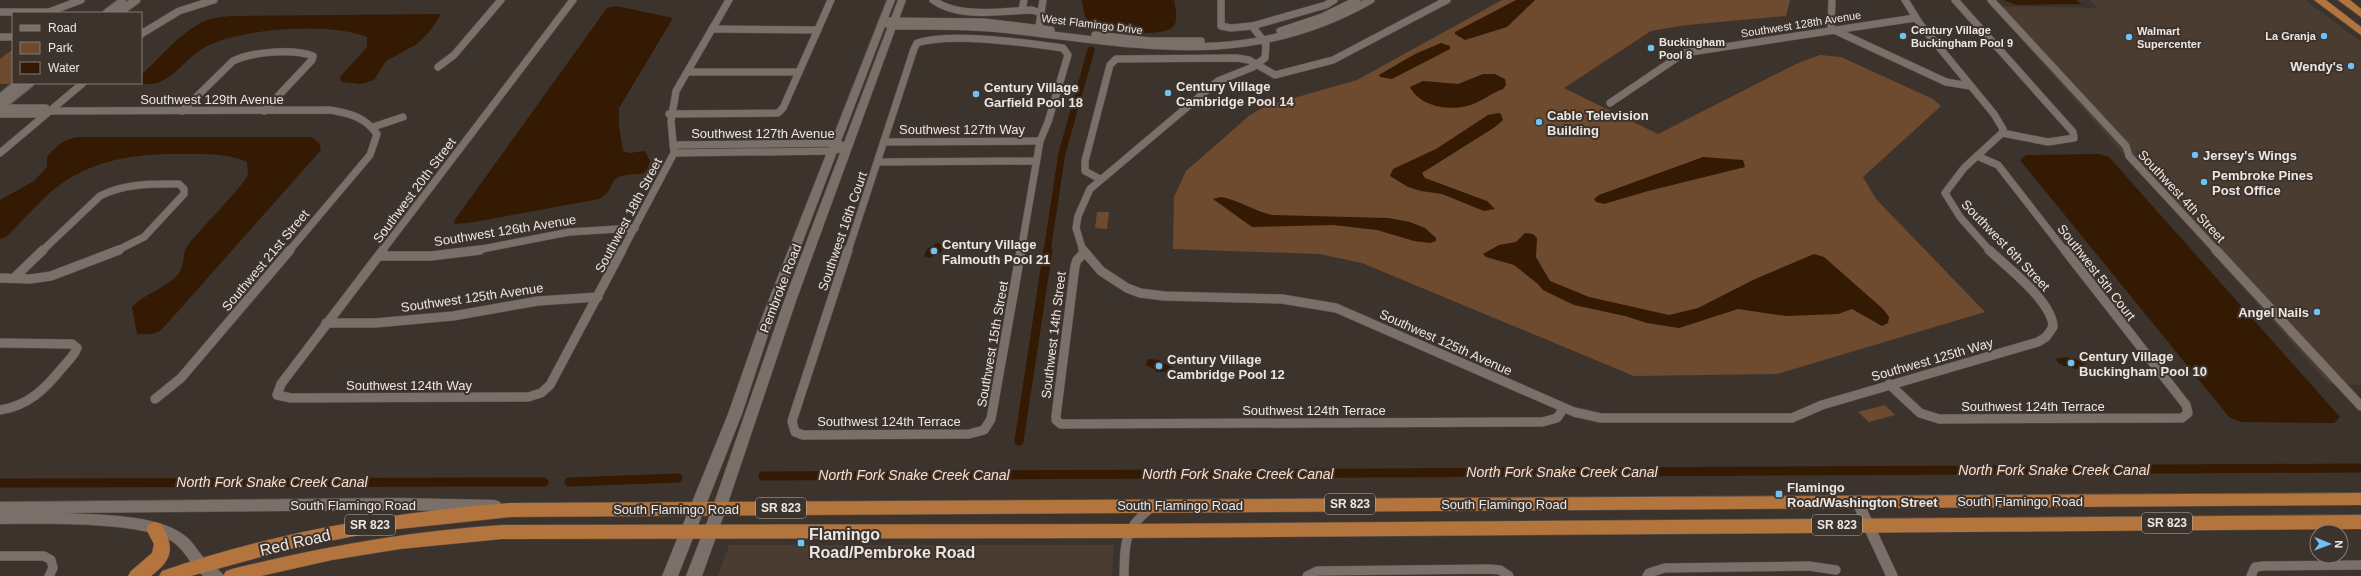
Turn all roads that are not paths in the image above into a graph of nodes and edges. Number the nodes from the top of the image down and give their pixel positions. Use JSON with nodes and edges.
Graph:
{"nodes":[{"id":1,"x":81,"y":0,"type":"edge"},
{"id":2,"x":125,"y":0,"type":"edge"},
{"id":3,"x":136,"y":0,"type":"edge"},
{"id":4,"x":214,"y":0,"type":"edge"},
{"id":5,"x":501,"y":0,"type":"edge"},
{"id":6,"x":573,"y":0,"type":"edge"},
{"id":7,"x":729,"y":0,"type":"edge"},
{"id":8,"x":831,"y":0,"type":"edge"},
{"id":9,"x":890,"y":0,"type":"edge"},
{"id":10,"x":902,"y":0,"type":"edge"},
{"id":11,"x":933,"y":0,"type":"edge"},
{"id":12,"x":1024,"y":0,"type":"edge"},
{"id":13,"x":1043,"y":0,"type":"edge"},
{"id":14,"x":1221,"y":0,"type":"edge"},
{"id":15,"x":1334,"y":0,"type":"edge"},
{"id":16,"x":1357,"y":0,"type":"edge"},
{"id":17,"x":1371,"y":0,"type":"edge"},
{"id":18,"x":1447,"y":0,"type":"edge"},
{"id":19,"x":1832,"y":0,"type":"edge"},
{"id":20,"x":1906,"y":0,"type":"edge"},
{"id":21,"x":1955,"y":0,"type":"edge"},
{"id":22,"x":1991,"y":0,"type":"edge"},
{"id":23,"x":2318,"y":0,"type":"edge"},
{"id":24,"x":2342,"y":0,"type":"edge"},
{"id":25,"x":197,"y":2,"type":"edge"},
{"id":26,"x":1022,"y":10,"type":"junction"},
{"id":27,"x":0,"y":12,"type":"edge"},
{"id":28,"x":109,"y":12,"type":"edge"},
{"id":29,"x":119,"y":12,"type":"edge"},
{"id":30,"x":1041,"y":12,"type":"junction"},
{"id":31,"x":2361,"y":14,"type":"edge"},
{"id":32,"x":1915,"y":18,"type":"junction"},
{"id":33,"x":882,"y":22,"type":"junction"},
{"id":34,"x":893,"y":23,"type":"junction"},
{"id":35,"x":947,"y":23,"type":"junction"},
{"id":36,"x":973,"y":24,"type":"junction"},
{"id":37,"x":1252,"y":26,"type":"junction"},
{"id":38,"x":994,"y":28,"type":"junction"},
{"id":39,"x":712,"y":29,"type":"junction"},
{"id":40,"x":818,"y":30,"type":"junction"},
{"id":41,"x":1834,"y":30,"type":"junction"},
{"id":42,"x":1039,"y":31,"type":"junction"},
{"id":43,"x":2361,"y":32,"type":"edge"},
{"id":44,"x":142,"y":33,"type":"edge"},
{"id":45,"x":0,"y":37,"type":"edge"},
{"id":46,"x":12,"y":37,"type":"edge"},
{"id":47,"x":1261,"y":38,"type":"junction"},
{"id":48,"x":1034,"y":43,"type":"junction"},
{"id":49,"x":1258,"y":65,"type":"junction"},
{"id":50,"x":438,"y":67,"type":"dead end"},
{"id":51,"x":688,"y":72,"type":"junction"},
{"id":52,"x":798,"y":72,"type":"junction"},
{"id":53,"x":18,"y":84,"type":"edge"},
{"id":54,"x":29,"y":84,"type":"edge"},
{"id":55,"x":82,"y":84,"type":"edge"},
{"id":56,"x":1970,"y":86,"type":"junction"},
{"id":57,"x":0,"y":98,"type":"edge"},
{"id":58,"x":1610,"y":103,"type":"dead end"},
{"id":59,"x":0,"y":110,"type":"edge"},
{"id":60,"x":264,"y":110,"type":"junction"},
{"id":61,"x":48,"y":111,"type":"junction"},
{"id":62,"x":182,"y":111,"type":"junction"},
{"id":63,"x":669,"y":114,"type":"junction"},
{"id":64,"x":403,"y":117,"type":"dead end"},
{"id":65,"x":373,"y":127,"type":"junction"},
{"id":66,"x":2002,"y":133,"type":"junction"},
{"id":67,"x":1040,"y":141,"type":"junction"},
{"id":68,"x":884,"y":142,"type":"junction"},
{"id":69,"x":839,"y":147,"type":"junction"},
{"id":70,"x":674,"y":149,"type":"junction"},
{"id":71,"x":0,"y":153,"type":"edge"},
{"id":72,"x":1977,"y":156,"type":"junction"},
{"id":73,"x":1036,"y":161,"type":"junction"},
{"id":74,"x":878,"y":162,"type":"junction"},
{"id":75,"x":1100,"y":179,"type":"junction"},
{"id":76,"x":635,"y":228,"type":"junction"},
{"id":77,"x":1084,"y":253,"type":"junction"},
{"id":78,"x":379,"y":256,"type":"junction"},
{"id":79,"x":787,"y":268,"type":"junction"},
{"id":80,"x":802,"y":268,"type":"junction"},
{"id":81,"x":0,"y":278,"type":"edge"},
{"id":82,"x":14,"y":278,"type":"junction"},
{"id":83,"x":598,"y":297,"type":"junction"},
{"id":84,"x":326,"y":323,"type":"junction"},
{"id":85,"x":2054,"y":324,"type":"joint"},
{"id":86,"x":0,"y":343,"type":"edge"},
{"id":87,"x":1889,"y":384,"type":"junction"},
{"id":88,"x":541,"y":393,"type":"joint"},
{"id":89,"x":277,"y":395,"type":"joint"},
{"id":90,"x":155,"y":399,"type":"dead end"},
{"id":91,"x":2361,"y":406,"type":"edge"},
{"id":92,"x":1564,"y":408,"type":"junction"},
{"id":93,"x":0,"y":410,"type":"edge"},
{"id":94,"x":1809,"y":412,"type":"joint"},
{"id":95,"x":2188,"y":413,"type":"joint"},
{"id":96,"x":1058,"y":423,"type":"joint"},
{"id":97,"x":984,"y":430,"type":"joint"},
{"id":98,"x":796,"y":432,"type":"joint"},
{"id":99,"x":2361,"y":499,"type":"edge"},
{"id":100,"x":1858,"y":503,"type":"junction"},
{"id":101,"x":1155,"y":505,"type":"junction"},
{"id":102,"x":0,"y":508,"type":"edge"},
{"id":103,"x":544,"y":509,"type":"junction"},
{"id":104,"x":697,"y":509,"type":"junction"},
{"id":105,"x":719,"y":509,"type":"junction"},
{"id":106,"x":0,"y":518,"type":"edge"},
{"id":107,"x":2361,"y":522,"type":"edge"},
{"id":108,"x":1869,"y":525,"type":"junction"},
{"id":109,"x":155,"y":529,"type":"junction"},
{"id":110,"x":711,"y":530,"type":"junction"},
{"id":111,"x":688,"y":531,"type":"junction"},
{"id":112,"x":1127,"y":531,"type":"junction"},
{"id":113,"x":502,"y":532,"type":"joint"},
{"id":114,"x":0,"y":556,"type":"edge"},
{"id":115,"x":2361,"y":565,"type":"edge"},
{"id":116,"x":200,"y":566,"type":"junction"},
{"id":117,"x":1836,"y":570,"type":"dead end"},
{"id":118,"x":1648,"y":574,"type":"edge"},
{"id":119,"x":2251,"y":574,"type":"edge"},
{"id":120,"x":49,"y":576,"type":"edge"},
{"id":121,"x":137,"y":576,"type":"edge"},
{"id":122,"x":168,"y":576,"type":"edge"},
{"id":123,"x":216,"y":576,"type":"edge"},
{"id":124,"x":232,"y":576,"type":"edge"},
{"id":125,"x":670,"y":576,"type":"edge"},
{"id":126,"x":694,"y":576,"type":"edge"},
{"id":127,"x":1124,"y":576,"type":"edge"},
{"id":128,"x":1307,"y":576,"type":"edge"},
{"id":129,"x":1508,"y":576,"type":"edge"},
{"id":130,"x":1892,"y":576,"type":"edge"}],
"edges":[{"from":1,"to":27,"type":"street"},
{"from":2,"to":28,"type":"street"},
{"from":3,"to":29,"type":"street"},
{"from":4,"to":25,"type":"street"},
{"from":5,"to":50,"type":"street"},
{"from":6,"to":78,"type":"street","name":"Southwest 20th Street"},
{"from":7,"to":39,"type":"street","name":"Southwest 18th Street"},
{"from":8,"to":40,"type":"street"},
{"from":9,"to":33,"type":"main road","name":"Pembroke Road"},
{"from":10,"to":34,"type":"main road","name":"Pembroke Road"},
{"from":11,"to":26,"type":"street"},
{"from":12,"to":26,"type":"street"},
{"from":13,"to":30,"type":"street"},
{"from":14,"to":37,"type":"street"},
{"from":15,"to":37,"type":"street"},
{"from":16,"to":47,"type":"street","name":"West Flamingo Drive"},
{"from":17,"to":47,"type":"street","name":"West Flamingo Drive"},
{"from":18,"to":49,"type":"street"},
{"from":19,"to":41,"type":"street"},
{"from":20,"to":32,"type":"street"},
{"from":21,"to":66,"type":"street"},
{"from":22,"to":91,"type":"street","name":"Southwest 4th Street"},
{"from":23,"to":43,"type":"highway"},
{"from":24,"to":31,"type":"highway"},
{"from":25,"to":44,"type":"street"},
{"from":26,"to":30,"type":"street"},
{"from":30,"to":42,"type":"street"},
{"from":32,"to":41,"type":"street","name":"Southwest 128th Avenue"},
{"from":32,"to":56,"type":"street"},
{"from":33,"to":34,"type":"street","name":"West Flamingo Drive"},
{"from":33,"to":69,"type":"main road","name":"Pembroke Road"},
{"from":34,"to":35,"type":"street","name":"West Flamingo Drive"},
{"from":34,"to":69,"type":"main road","name":"Pembroke Road"},
{"from":35,"to":36,"type":"street","name":"West Flamingo Drive"},
{"from":35,"to":38,"type":"street","name":"West Flamingo Drive"},
{"from":36,"to":38,"type":"street","name":"West Flamingo Drive"},
{"from":36,"to":42,"type":"street","name":"West Flamingo Drive"},
{"from":37,"to":47,"type":"street"},
{"from":38,"to":42,"type":"street","name":"West Flamingo Drive"},
{"from":39,"to":40,"type":"street"},
{"from":39,"to":51,"type":"street","name":"Southwest 18th Street"},
{"from":40,"to":52,"type":"street"},
{"from":41,"to":56,"type":"street"},
{"from":41,"to":58,"type":"street","name":"Southwest 128th Avenue"},
{"from":42,"to":47,"type":"street","name":"West Flamingo Drive"},
{"from":42,"to":48,"type":"street"},
{"from":45,"to":46,"type":"street"},
{"from":47,"to":49,"type":"street"},
{"from":48,"to":67,"type":"street","name":"Southwest 15th Street"},
{"from":48,"to":68,"type":"street","name":"Southwest 16th Court"},
{"from":49,"to":75,"type":"street"},
{"from":49,"to":75,"type":"street"},
{"from":51,"to":52,"type":"street"},
{"from":51,"to":63,"type":"street","name":"Southwest 18th Street"},
{"from":52,"to":63,"type":"street"},
{"from":53,"to":57,"type":"street"},
{"from":54,"to":59,"type":"street"},
{"from":55,"to":61,"type":"street"},
{"from":56,"to":66,"type":"street"},
{"from":59,"to":61,"type":"street","name":"Southwest 129th Avenue"},
{"from":60,"to":62,"type":"street","name":"Southwest 129th Avenue"},
{"from":60,"to":62,"type":"street"},
{"from":60,"to":65,"type":"street","name":"Southwest 129th Avenue"},
{"from":61,"to":62,"type":"street","name":"Southwest 129th Avenue"},
{"from":61,"to":71,"type":"street"},
{"from":63,"to":70,"type":"street","name":"Southwest 18th Street"},
{"from":64,"to":65,"type":"street"},
{"from":65,"to":90,"type":"street","name":"Southwest 21st Street"},
{"from":66,"to":72,"type":"street","name":"Southwest 6th Street"},
{"from":67,"to":68,"type":"street","name":"Southwest 127th Way"},
{"from":67,"to":73,"type":"street","name":"Southwest 15th Street"},
{"from":68,"to":74,"type":"street","name":"Southwest 16th Court"},
{"from":69,"to":70,"type":"street","name":"Southwest 127th Avenue"},
{"from":69,"to":79,"type":"main road","name":"Pembroke Road"},
{"from":69,"to":80,"type":"main road","name":"Pembroke Road"},
{"from":70,"to":76,"type":"street","name":"Southwest 18th Street"},
{"from":72,"to":85,"type":"street","name":"Southwest 6th Street"},
{"from":72,"to":95,"type":"street","name":"Southwest 5th Court"},
{"from":73,"to":74,"type":"street"},
{"from":73,"to":97,"type":"street","name":"Southwest 15th Street"},
{"from":74,"to":98,"type":"street","name":"Southwest 16th Court"},
{"from":75,"to":77,"type":"street"},
{"from":76,"to":78,"type":"street","name":"Southwest 126th Avenue"},
{"from":76,"to":83,"type":"street","name":"Southwest 18th Street"},
{"from":77,"to":92,"type":"street","name":"Southwest 125th Avenue"},
{"from":77,"to":96,"type":"street","name":"Southwest 14th Street"},
{"from":78,"to":84,"type":"street","name":"Southwest 20th Street"},
{"from":79,"to":80,"type":"street"},
{"from":79,"to":104,"type":"main road","name":"Pembroke Road"},
{"from":80,"to":105,"type":"main road","name":"Pembroke Road"},
{"from":81,"to":82,"type":"street"},
{"from":82,"to":82,"type":"street"},
{"from":83,"to":84,"type":"street","name":"Southwest 125th Avenue"},
{"from":83,"to":88,"type":"street","name":"Southwest 18th Street"},
{"from":84,"to":89,"type":"street","name":"Southwest 20th Street"},
{"from":85,"to":87,"type":"street","name":"Southwest 125th Way"},
{"from":86,"to":93,"type":"street"},
{"from":87,"to":94,"type":"street","name":"Southwest 125th Way"},
{"from":87,"to":95,"type":"street","name":"Southwest 124th Terrace"},
{"from":88,"to":89,"type":"street","name":"Southwest 124th Way"},
{"from":92,"to":94,"type":"street","name":"Southwest 125th Avenue"},
{"from":92,"to":96,"type":"street","name":"Southwest 124th Terrace"},
{"from":97,"to":98,"type":"street","name":"Southwest 124th Terrace"},
{"from":99,"to":100,"type":"highway","name":"South Flamingo Road","number":"SR 823"},
{"from":100,"to":101,"type":"highway","name":"South Flamingo Road","number":"SR 823"},
{"from":100,"to":108,"type":"street"},
{"from":101,"to":105,"type":"highway","name":"South Flamingo Road","number":"SR 823"},
{"from":101,"to":112,"type":"street"},
{"from":102,"to":103,"type":"main road","name":"South Flamingo Road"},
{"from":103,"to":104,"type":"highway","name":"South Flamingo Road","number":"SR 823"},
{"from":103,"to":116,"type":"highway","name":"Red Road","number":"SR 823"},
{"from":104,"to":105,"type":"highway","name":"South Flamingo Road","number":"SR 823"},
{"from":104,"to":111,"type":"main road","name":"Pembroke Road"},
{"from":105,"to":110,"type":"main road","name":"Pembroke Road"},
{"from":106,"to":109,"type":"main road"},
{"from":107,"to":108,"type":"highway","name":"South Flamingo Road","number":"SR 823"},
{"from":108,"to":112,"type":"highway","name":"South Flamingo Road","number":"SR 823"},
{"from":108,"to":130,"type":"street"},
{"from":109,"to":116,"type":"main road"},
{"from":109,"to":121,"type":"highway"},
{"from":110,"to":111,"type":"highway","name":"South Flamingo Road","number":"SR 823"},
{"from":110,"to":112,"type":"highway","name":"South Flamingo Road","number":"SR 823"},
{"from":110,"to":126,"type":"main road","name":"Pembroke Road"},
{"from":111,"to":113,"type":"highway","name":"South Flamingo Road","number":"SR 823"},
{"from":111,"to":125,"type":"main road","name":"Pembroke Road"},
{"from":112,"to":127,"type":"street"},
{"from":113,"to":124,"type":"highway","name":"Red Road","number":"SR 823"},
{"from":114,"to":120,"type":"street"},
{"from":115,"to":119,"type":"street"},
{"from":116,"to":122,"type":"highway","name":"Red Road","number":"SR 823"},
{"from":116,"to":123,"type":"main road"},
{"from":117,"to":118,"type":"street"},
{"from":128,"to":129,"type":"street"}]}
